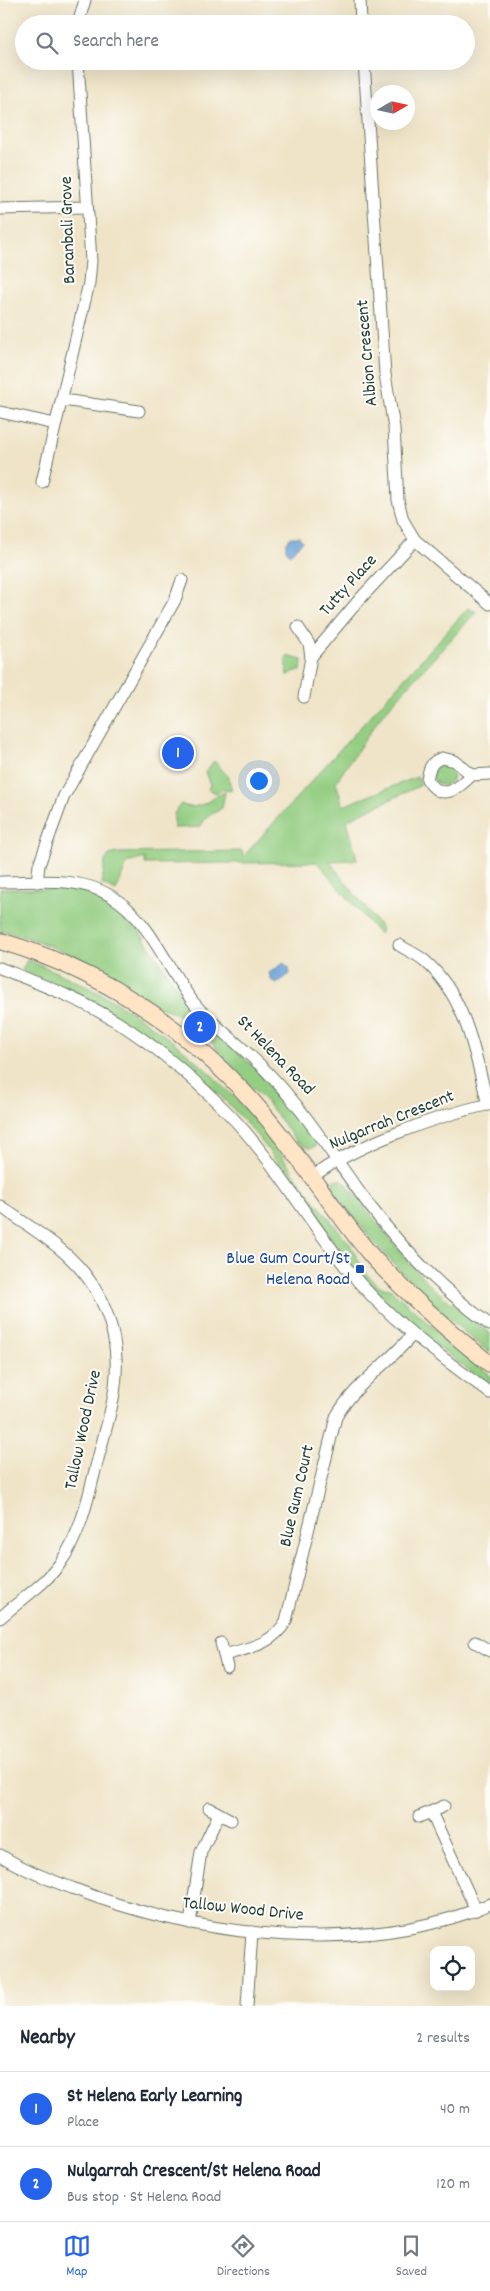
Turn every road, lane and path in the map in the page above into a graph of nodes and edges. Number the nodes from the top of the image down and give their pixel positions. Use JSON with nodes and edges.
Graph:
{"nodes":[{"id":1,"x":85,"y":0,"type":"edge"},
{"id":2,"x":360,"y":0,"type":"edge"},
{"id":3,"x":81,"y":15,"type":"edge"},
{"id":4,"x":361,"y":15,"type":"edge"},
{"id":5,"x":79,"y":70,"type":"edge"},
{"id":6,"x":365,"y":70,"type":"edge"},
{"id":7,"x":87,"y":207,"type":"junction"},
{"id":8,"x":0,"y":209,"type":"edge"},
{"id":9,"x":63,"y":400,"type":"junction"},
{"id":10,"x":139,"y":411,"type":"dead end"},
{"id":11,"x":0,"y":412,"type":"edge"},
{"id":12,"x":55,"y":424,"type":"junction"},
{"id":13,"x":42,"y":482,"type":"dead end"},
{"id":14,"x":415,"y":540,"type":"junction"},
{"id":15,"x":182,"y":580,"type":"dead end"},
{"id":16,"x":490,"y":604,"type":"edge"},
{"id":17,"x":298,"y":627,"type":"dead end"},
{"id":18,"x":311,"y":657,"type":"junction"},
{"id":19,"x":304,"y":697,"type":"dead end"},
{"id":20,"x":490,"y":774,"type":"edge"},
{"id":21,"x":472,"y":775,"type":"dead end"},
{"id":22,"x":0,"y":882,"type":"edge"},
{"id":23,"x":37,"y":882,"type":"junction"},
{"id":24,"x":0,"y":941,"type":"edge"},
{"id":25,"x":399,"y":945,"type":"dead end"},
{"id":26,"x":0,"y":968,"type":"edge"},
{"id":27,"x":489,"y":1105,"type":"edge"},
{"id":28,"x":338,"y":1160,"type":"junction"},
{"id":29,"x":311,"y":1178,"type":"junction"},
{"id":30,"x":0,"y":1206,"type":"edge"},
{"id":31,"x":490,"y":1325,"type":"edge"},
{"id":32,"x":412,"y":1334,"type":"junction"},
{"id":33,"x":490,"y":1364,"type":"edge"},
{"id":34,"x":490,"y":1393,"type":"edge"},
{"id":35,"x":0,"y":1618,"type":"edge"},
{"id":36,"x":475,"y":1642,"type":"dead end"},
{"id":37,"x":221,"y":1643,"type":"dead end"},
{"id":38,"x":489,"y":1648,"type":"edge"},
{"id":39,"x":224,"y":1655,"type":"junction"},
{"id":40,"x":227,"y":1667,"type":"dead end"},
{"id":41,"x":444,"y":1806,"type":"dead end"},
{"id":42,"x":209,"y":1808,"type":"dead end"},
{"id":43,"x":431,"y":1812,"type":"junction"},
{"id":44,"x":219,"y":1814,"type":"junction"},
{"id":45,"x":418,"y":1817,"type":"dead end"},
{"id":46,"x":232,"y":1820,"type":"dead end"},
{"id":47,"x":0,"y":1855,"type":"edge"},
{"id":48,"x":490,"y":1904,"type":"edge"},
{"id":49,"x":476,"y":1910,"type":"junction"},
{"id":50,"x":190,"y":1923,"type":"junction"},
{"id":51,"x":252,"y":1932,"type":"junction"},
{"id":52,"x":247,"y":2006,"type":"edge"}],
"edges":[{"from":1,"to":3,"type":"street"},
{"from":2,"to":4,"type":"street"},
{"from":5,"to":7,"type":"street","name":"Baranbali Grove"},
{"from":6,"to":14,"type":"street","name":"Albion Crescent"},
{"from":7,"to":8,"type":"street"},
{"from":7,"to":9,"type":"street","name":"Baranbali Grove"},
{"from":9,"to":10,"type":"street"},
{"from":9,"to":12,"type":"street","name":"Baranbali Grove"},
{"from":11,"to":12,"type":"street"},
{"from":12,"to":13,"type":"street","name":"Baranbali Grove"},
{"from":14,"to":16,"type":"street","name":"Albion Crescent"},
{"from":14,"to":18,"type":"street","name":"Tutty Place"},
{"from":15,"to":23,"type":"street"},
{"from":17,"to":18,"type":"street"},
{"from":18,"to":19,"type":"street"},
{"from":20,"to":21,"type":"street"},
{"from":22,"to":23,"type":"street","name":"St Helena Road"},
{"from":23,"to":28,"type":"street","name":"St Helena Road"},
{"from":24,"to":29,"type":"main road"},
{"from":25,"to":27,"type":"street"},
{"from":26,"to":32,"type":"street"},
{"from":27,"to":28,"type":"street","name":"Nulgarrah Crescent"},
{"from":28,"to":29,"type":"street","name":"Nulgarrah Crescent"},
{"from":28,"to":31,"type":"street","name":"St Helena Road"},
{"from":29,"to":33,"type":"main road"},
{"from":30,"to":35,"type":"street","name":"Tallow Wood Drive"},
{"from":32,"to":34,"type":"street"},
{"from":32,"to":39,"type":"street","name":"Blue Gum Court"},
{"from":36,"to":38,"type":"street"},
{"from":37,"to":39,"type":"street"},
{"from":39,"to":40,"type":"street"},
{"from":41,"to":43,"type":"street"},
{"from":42,"to":44,"type":"street"},
{"from":43,"to":45,"type":"street"},
{"from":43,"to":49,"type":"street"},
{"from":44,"to":46,"type":"street"},
{"from":44,"to":50,"type":"street"},
{"from":47,"to":50,"type":"street","name":"Tallow Wood Drive"},
{"from":48,"to":49,"type":"street","name":"Tallow Wood Drive"},
{"from":49,"to":51,"type":"street","name":"Tallow Wood Drive"},
{"from":50,"to":51,"type":"street","name":"Tallow Wood Drive"},
{"from":51,"to":52,"type":"street"}]}
